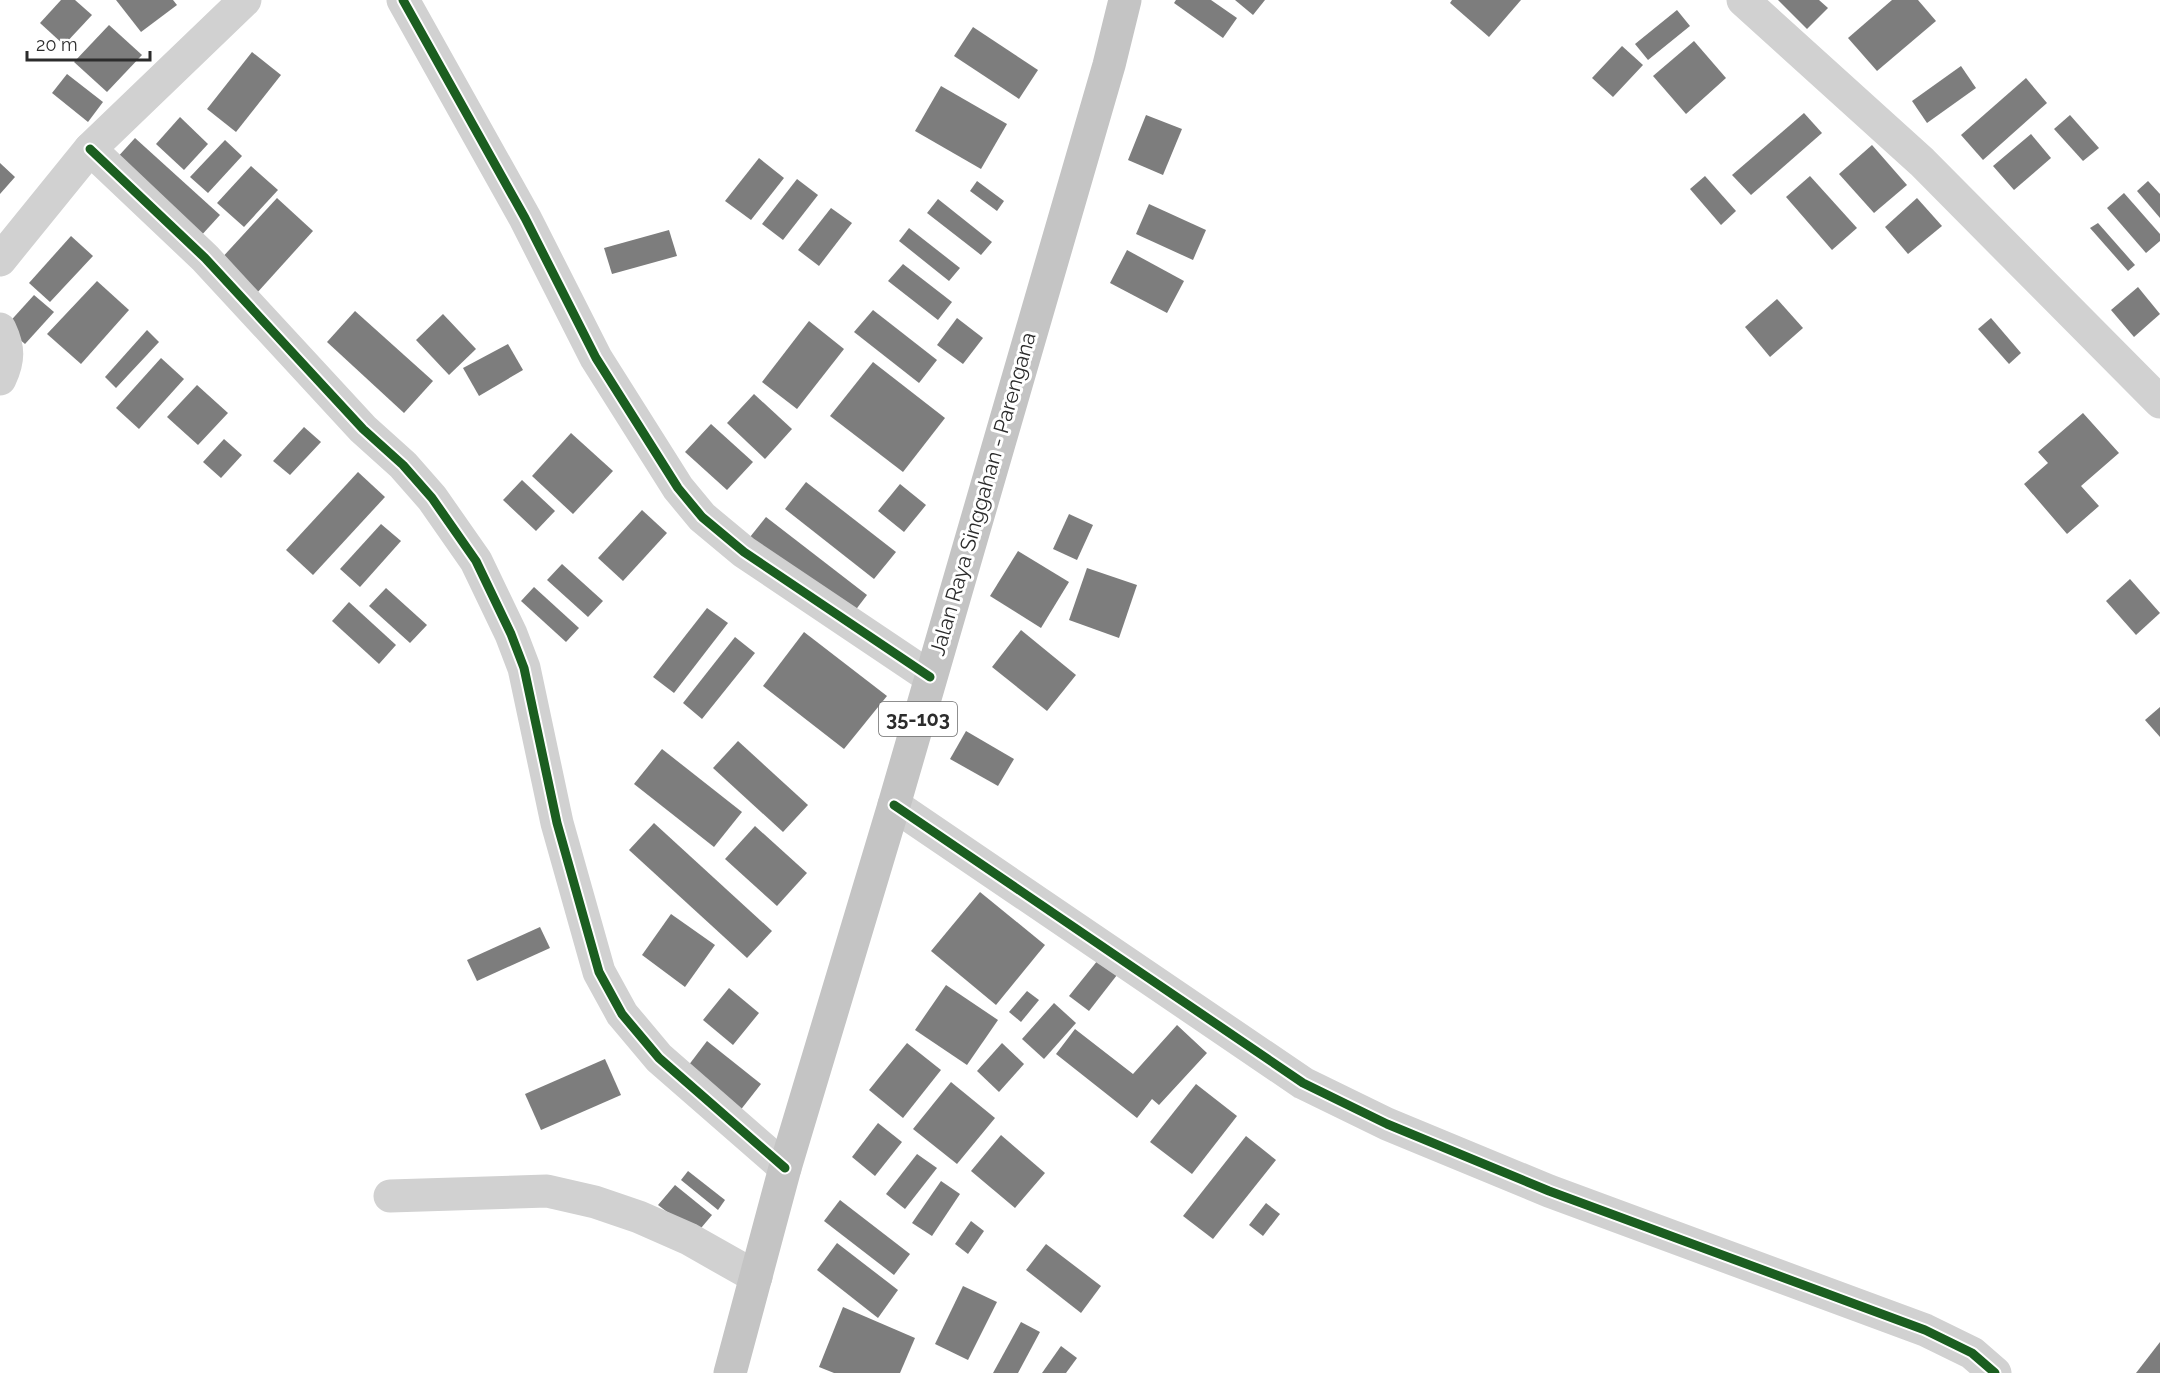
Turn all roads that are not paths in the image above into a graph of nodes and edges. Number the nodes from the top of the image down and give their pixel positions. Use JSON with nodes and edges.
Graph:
{"nodes":[{"id":1,"x":245,"y":0,"type":"edge"},
{"id":2,"x":403,"y":0,"type":"edge"},
{"id":3,"x":1125,"y":0,"type":"edge"},
{"id":4,"x":1743,"y":0,"type":"edge"},
{"id":5,"x":90,"y":149,"type":"junction"},
{"id":6,"x":0,"y":260,"type":"edge"},
{"id":7,"x":0,"y":329,"type":"edge"},
{"id":8,"x":0,"y":379,"type":"edge"},
{"id":9,"x":2160,"y":402,"type":"edge"},
{"id":10,"x":930,"y":676,"type":"junction"},
{"id":11,"x":894,"y":805,"type":"junction"},
{"id":12,"x":785,"y":1168,"type":"junction"},
{"id":13,"x":390,"y":1196,"type":"dead end"},
{"id":14,"x":756,"y":1277,"type":"junction"},
{"id":15,"x":730,"y":1373,"type":"edge"},
{"id":16,"x":1995,"y":1373,"type":"edge"}],
"edges":[{"from":1,"to":5,"type":"street"},
{"from":2,"to":10,"type":"street"},
{"from":3,"to":10,"type":"main road","name":"Jalan Raya Singgahan - Parengana","number":"35-103"},
{"from":4,"to":9,"type":"street"},
{"from":5,"to":6,"type":"street"},
{"from":5,"to":12,"type":"street"},
{"from":7,"to":8,"type":"street"},
{"from":10,"to":11,"type":"main road","name":"Jalan Raya Singgahan - Parengana","number":"35-103"},
{"from":11,"to":12,"type":"main road","name":"Jalan Raya Singgahan - Parengana","number":"35-103"},
{"from":11,"to":16,"type":"street"},
{"from":12,"to":14,"type":"main road","name":"Jalan Raya Singgahan - Parengana","number":"35-103"},
{"from":13,"to":14,"type":"street"},
{"from":14,"to":15,"type":"main road","name":"Jalan Raya Singgahan - Parengana","number":"35-103"}]}
